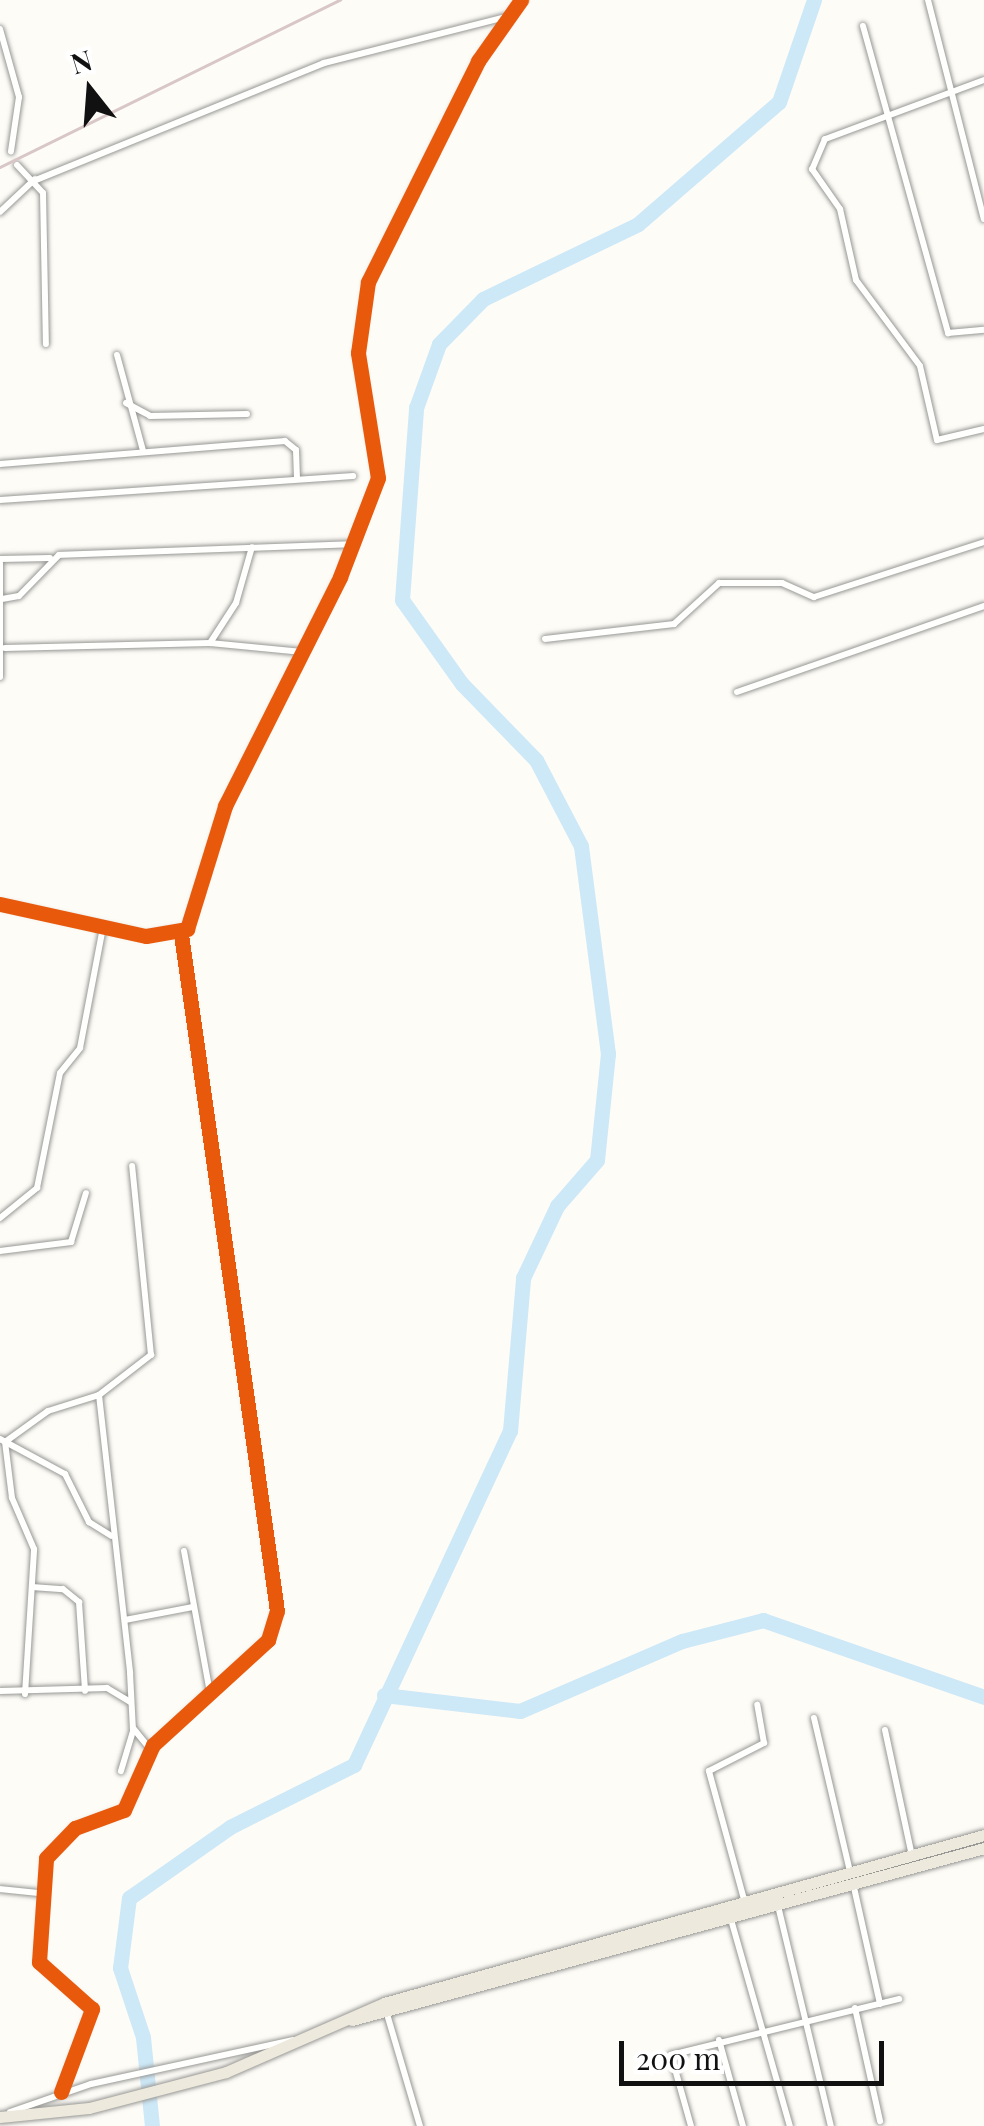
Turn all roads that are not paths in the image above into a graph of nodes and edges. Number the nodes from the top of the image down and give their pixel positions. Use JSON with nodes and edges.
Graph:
{"nodes":[{"id":1,"x":521,"y":0,"type":"edge"},
{"id":2,"x":928,"y":0,"type":"edge"},
{"id":3,"x":508,"y":17,"type":"junction"},
{"id":4,"x":864,"y":26,"type":"dead end"},
{"id":5,"x":0,"y":29,"type":"edge"},
{"id":6,"x":984,"y":80,"type":"edge"},
{"id":7,"x":949,"y":92,"type":"junction"},
{"id":8,"x":885,"y":117,"type":"junction"},
{"id":9,"x":11,"y":150,"type":"dead end"},
{"id":10,"x":17,"y":165,"type":"dead end"},
{"id":11,"x":36,"y":179,"type":"junction"},
{"id":12,"x":0,"y":212,"type":"edge"},
{"id":13,"x":984,"y":219,"type":"edge"},
{"id":14,"x":984,"y":330,"type":"edge"},
{"id":15,"x":46,"y":344,"type":"dead end"},
{"id":16,"x":117,"y":355,"type":"dead end"},
{"id":17,"x":126,"y":403,"type":"junction"},
{"id":18,"x":247,"y":414,"type":"dead end"},
{"id":19,"x":984,"y":429,"type":"edge"},
{"id":20,"x":143,"y":451,"type":"junction"},
{"id":21,"x":0,"y":464,"type":"edge"},
{"id":22,"x":353,"y":476,"type":"dead end"},
{"id":23,"x":296,"y":478,"type":"junction"},
{"id":24,"x":0,"y":500,"type":"edge"},
{"id":25,"x":984,"y":542,"type":"edge"},
{"id":26,"x":354,"y":544,"type":"junction"},
{"id":27,"x":252,"y":547,"type":"junction"},
{"id":28,"x":52,"y":558,"type":"junction"},
{"id":29,"x":0,"y":561,"type":"edge"},
{"id":30,"x":2,"y":599,"type":"edge"},
{"id":31,"x":984,"y":606,"type":"edge"},
{"id":32,"x":545,"y":639,"type":"dead end"},
{"id":33,"x":210,"y":643,"type":"junction"},
{"id":34,"x":5,"y":648,"type":"junction"},
{"id":35,"x":302,"y":652,"type":"junction"},
{"id":36,"x":0,"y":677,"type":"edge"},
{"id":37,"x":737,"y":692,"type":"dead end"},
{"id":38,"x":0,"y":904,"type":"edge"},
{"id":39,"x":102,"y":927,"type":"junction"},
{"id":40,"x":182,"y":934,"type":"junction"},
{"id":41,"x":132,"y":1166,"type":"dead end"},
{"id":42,"x":86,"y":1193,"type":"dead end"},
{"id":43,"x":0,"y":1218,"type":"edge"},
{"id":44,"x":0,"y":1251,"type":"edge"},
{"id":45,"x":100,"y":1395,"type":"junction"},
{"id":46,"x":3,"y":1441,"type":"edge"},
{"id":47,"x":112,"y":1537,"type":"junction"},
{"id":48,"x":184,"y":1550,"type":"dead end"},
{"id":49,"x":32,"y":1587,"type":"junction"},
{"id":50,"x":194,"y":1607,"type":"junction"},
{"id":51,"x":125,"y":1620,"type":"junction"},
{"id":52,"x":0,"y":1691,"type":"edge"},
{"id":53,"x":85,"y":1691,"type":"junction"},
{"id":54,"x":210,"y":1693,"type":"junction"},
{"id":55,"x":24,"y":1694,"type":"junction"},
{"id":56,"x":131,"y":1702,"type":"junction"},
{"id":57,"x":757,"y":1705,"type":"dead end"},
{"id":58,"x":814,"y":1718,"type":"dead end"},
{"id":59,"x":132,"y":1728,"type":"junction"},
{"id":60,"x":885,"y":1730,"type":"dead end"},
{"id":61,"x":150,"y":1749,"type":"junction"},
{"id":62,"x":121,"y":1770,"type":"dead end"},
{"id":63,"x":984,"y":1835,"type":"edge"},
{"id":64,"x":984,"y":1848,"type":"edge"},
{"id":65,"x":913,"y":1859,"type":"junction"},
{"id":66,"x":853,"y":1882,"type":"junction"},
{"id":67,"x":0,"y":1889,"type":"edge"},
{"id":68,"x":38,"y":1893,"type":"junction"},
{"id":69,"x":746,"y":1907,"type":"junction"},
{"id":70,"x":779,"y":1910,"type":"junction"},
{"id":71,"x":732,"y":1922,"type":"junction"},
{"id":72,"x":899,"y":1999,"type":"dead end"},
{"id":73,"x":880,"y":2004,"type":"junction"},
{"id":74,"x":855,"y":2008,"type":"junction"},
{"id":75,"x":387,"y":2014,"type":"junction"},
{"id":76,"x":810,"y":2016,"type":"junction"},
{"id":77,"x":351,"y":2020,"type":"junction"},
{"id":78,"x":764,"y":2028,"type":"junction"},
{"id":79,"x":308,"y":2039,"type":"junction"},
{"id":80,"x":719,"y":2040,"type":"junction"},
{"id":81,"x":62,"y":2092,"type":"junction"},
{"id":82,"x":0,"y":2117,"type":"edge"},
{"id":83,"x":880,"y":2121,"type":"dead end"},
{"id":84,"x":420,"y":2126,"type":"edge"},
{"id":85,"x":691,"y":2126,"type":"edge"},
{"id":86,"x":743,"y":2126,"type":"edge"},
{"id":87,"x":790,"y":2126,"type":"edge"},
{"id":88,"x":831,"y":2126,"type":"edge"}],
"edges":[{"from":1,"to":3,"type":"street"},
{"from":2,"to":7,"type":"street"},
{"from":3,"to":11,"type":"street"},
{"from":3,"to":26,"type":"street"},
{"from":4,"to":8,"type":"street"},
{"from":5,"to":9,"type":"street"},
{"from":6,"to":7,"type":"street"},
{"from":7,"to":8,"type":"street"},
{"from":7,"to":13,"type":"street"},
{"from":8,"to":14,"type":"street"},
{"from":8,"to":19,"type":"street"},
{"from":10,"to":11,"type":"street"},
{"from":11,"to":12,"type":"street"},
{"from":11,"to":15,"type":"street"},
{"from":16,"to":17,"type":"street"},
{"from":17,"to":18,"type":"street"},
{"from":17,"to":20,"type":"street"},
{"from":20,"to":21,"type":"street"},
{"from":20,"to":23,"type":"street"},
{"from":22,"to":23,"type":"street"},
{"from":23,"to":24,"type":"street"},
{"from":25,"to":32,"type":"street"},
{"from":26,"to":27,"type":"street"},
{"from":26,"to":35,"type":"street"},
{"from":27,"to":28,"type":"street"},
{"from":27,"to":33,"type":"street"},
{"from":28,"to":29,"type":"street"},
{"from":28,"to":30,"type":"street"},
{"from":29,"to":30,"type":"street"},
{"from":30,"to":34,"type":"street"},
{"from":31,"to":37,"type":"street"},
{"from":33,"to":34,"type":"street"},
{"from":33,"to":35,"type":"street"},
{"from":34,"to":36,"type":"street"},
{"from":35,"to":40,"type":"street"},
{"from":38,"to":39,"type":"street"},
{"from":39,"to":40,"type":"street"},
{"from":39,"to":43,"type":"street"},
{"from":40,"to":54,"type":"street"},
{"from":41,"to":45,"type":"street"},
{"from":42,"to":44,"type":"street"},
{"from":45,"to":46,"type":"street"},
{"from":45,"to":47,"type":"street"},
{"from":46,"to":47,"type":"street"},
{"from":46,"to":49,"type":"street"},
{"from":47,"to":51,"type":"street"},
{"from":48,"to":50,"type":"street"},
{"from":49,"to":53,"type":"street"},
{"from":49,"to":55,"type":"street"},
{"from":50,"to":51,"type":"street"},
{"from":50,"to":54,"type":"street"},
{"from":51,"to":56,"type":"street"},
{"from":52,"to":55,"type":"street"},
{"from":53,"to":55,"type":"street"},
{"from":53,"to":56,"type":"street"},
{"from":54,"to":61,"type":"street"},
{"from":56,"to":59,"type":"street"},
{"from":57,"to":69,"type":"street"},
{"from":58,"to":66,"type":"street"},
{"from":59,"to":61,"type":"street"},
{"from":59,"to":62,"type":"street"},
{"from":60,"to":65,"type":"street"},
{"from":61,"to":68,"type":"street"},
{"from":63,"to":65,"type":"main road"},
{"from":64,"to":66,"type":"main road"},
{"from":65,"to":66,"type":"main road"},
{"from":66,"to":69,"type":"main road"},
{"from":66,"to":70,"type":"main road"},
{"from":66,"to":73,"type":"street"},
{"from":67,"to":68,"type":"street"},
{"from":68,"to":81,"type":"street"},
{"from":69,"to":77,"type":"main road"},
{"from":70,"to":71,"type":"main road"},
{"from":70,"to":76,"type":"street"},
{"from":71,"to":75,"type":"main road"},
{"from":71,"to":78,"type":"street"},
{"from":72,"to":73,"type":"street"},
{"from":73,"to":74,"type":"street"},
{"from":74,"to":76,"type":"street"},
{"from":74,"to":83,"type":"street"},
{"from":75,"to":77,"type":"main road"},
{"from":75,"to":84,"type":"street"},
{"from":76,"to":78,"type":"street"},
{"from":76,"to":88,"type":"street"},
{"from":77,"to":79,"type":"main road"},
{"from":78,"to":80,"type":"street"},
{"from":78,"to":87,"type":"street"},
{"from":79,"to":81,"type":"street"},
{"from":79,"to":82,"type":"main road"},
{"from":80,"to":85,"type":"street"},
{"from":80,"to":86,"type":"street"},
{"from":81,"to":82,"type":"street"}]}
